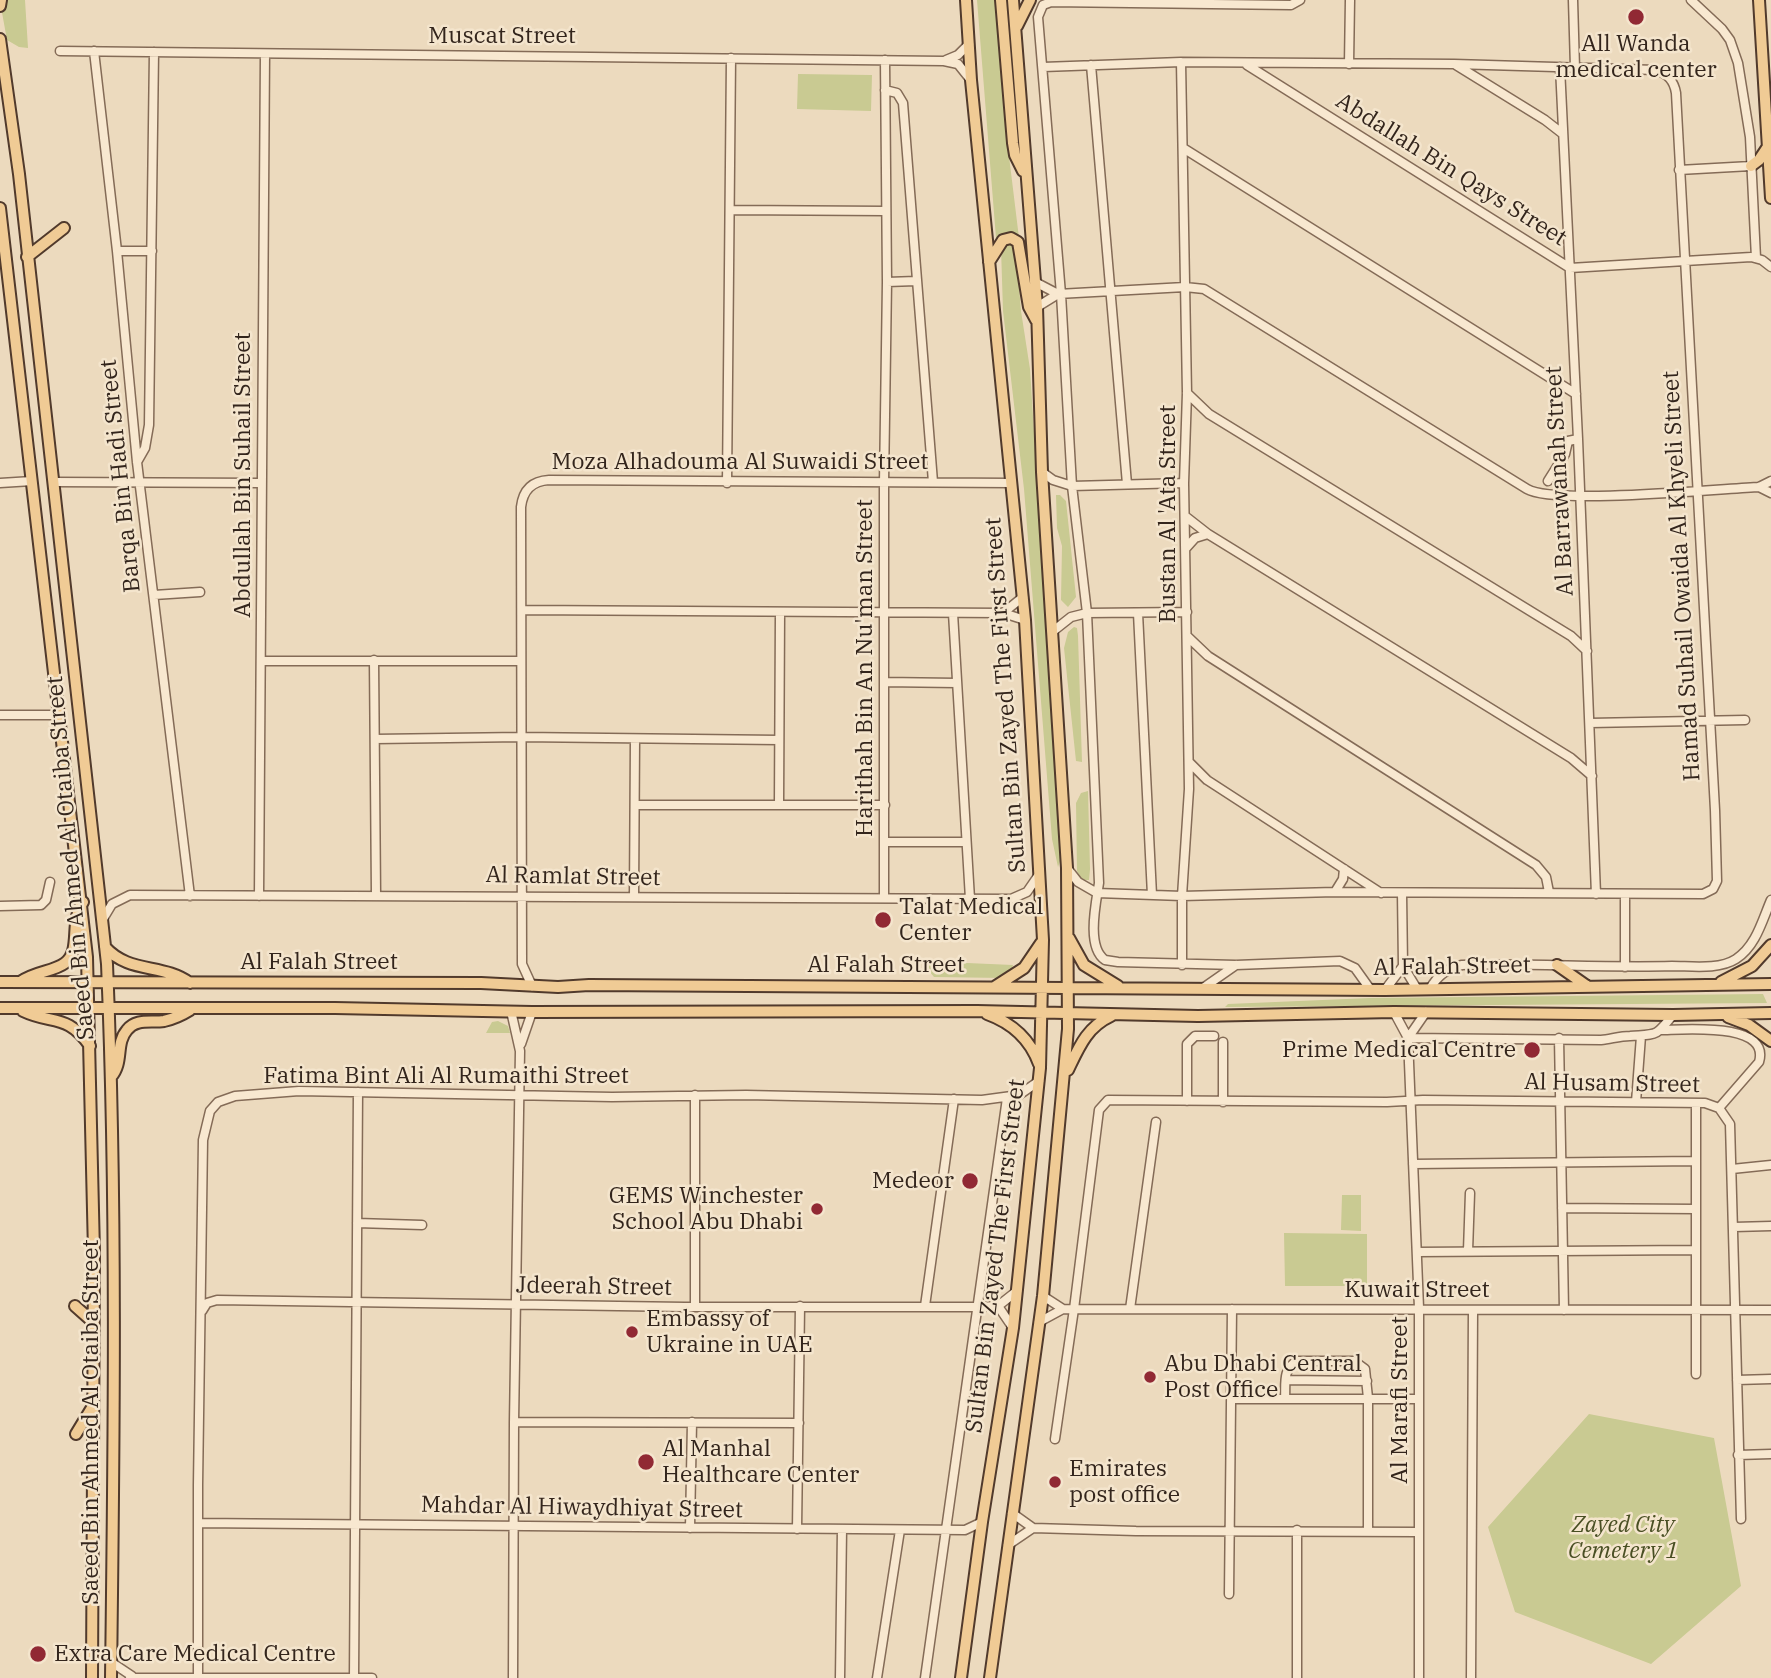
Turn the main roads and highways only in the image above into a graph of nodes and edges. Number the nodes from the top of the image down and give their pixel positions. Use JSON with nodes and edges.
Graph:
{"nodes":[{"id":1,"x":1,"y":0,"type":"edge"},
{"id":2,"x":955,"y":0,"type":"edge"},
{"id":3,"x":966,"y":0,"type":"edge"},
{"id":4,"x":1001,"y":0,"type":"edge"},
{"id":5,"x":1013,"y":0,"type":"edge"},
{"id":6,"x":1030,"y":0,"type":"edge"},
{"id":7,"x":1750,"y":0,"type":"edge"},
{"id":8,"x":1759,"y":0,"type":"edge"},
{"id":9,"x":0,"y":6,"type":"edge"},
{"id":10,"x":1760,"y":12,"type":"junction"},
{"id":11,"x":967,"y":13,"type":"junction"},
{"id":12,"x":1016,"y":29,"type":"junction"},
{"id":13,"x":0,"y":39,"type":"edge"},
{"id":14,"x":1769,"y":145,"type":"junction"},
{"id":15,"x":1751,"y":166,"type":"road end"},
{"id":16,"x":1027,"y":176,"type":"junction"},
{"id":17,"x":1771,"y":198,"type":"edge"},
{"id":18,"x":0,"y":208,"type":"edge"},
{"id":19,"x":64,"y":228,"type":"dead end"},
{"id":20,"x":27,"y":257,"type":"junction"},
{"id":21,"x":989,"y":263,"type":"junction"},
{"id":22,"x":1037,"y":323,"type":"junction"},
{"id":23,"x":83,"y":902,"type":"junction"},
{"id":24,"x":1067,"y":933,"type":"junction"},
{"id":25,"x":1043,"y":940,"type":"junction"},
{"id":26,"x":1771,"y":945,"type":"edge"},
{"id":27,"x":105,"y":947,"type":"junction"},
{"id":28,"x":1557,"y":965,"type":"road end"},
{"id":29,"x":0,"y":982,"type":"edge"},
{"id":30,"x":20,"y":982,"type":"junction"},
{"id":31,"x":88,"y":983,"type":"junction"},
{"id":32,"x":108,"y":983,"type":"junction"},
{"id":33,"x":190,"y":983,"type":"junction"},
{"id":34,"x":1718,"y":984,"type":"junction"},
{"id":35,"x":1771,"y":984,"type":"edge"},
{"id":36,"x":1587,"y":986,"type":"junction"},
{"id":37,"x":1042,"y":987,"type":"junction"},
{"id":38,"x":1067,"y":987,"type":"junction"},
{"id":39,"x":993,"y":988,"type":"junction"},
{"id":40,"x":1120,"y":988,"type":"junction"},
{"id":41,"x":0,"y":1007,"type":"edge"},
{"id":42,"x":17,"y":1008,"type":"junction"},
{"id":43,"x":89,"y":1009,"type":"junction"},
{"id":44,"x":109,"y":1009,"type":"junction"},
{"id":45,"x":191,"y":1009,"type":"junction"},
{"id":46,"x":977,"y":1011,"type":"junction"},
{"id":47,"x":1042,"y":1013,"type":"junction"},
{"id":48,"x":1068,"y":1013,"type":"junction"},
{"id":49,"x":1771,"y":1013,"type":"edge"},
{"id":50,"x":1116,"y":1014,"type":"junction"},
{"id":51,"x":1715,"y":1014,"type":"junction"},
{"id":52,"x":1771,"y":1041,"type":"edge"},
{"id":53,"x":90,"y":1046,"type":"junction"},
{"id":54,"x":1040,"y":1068,"type":"junction"},
{"id":55,"x":1065,"y":1075,"type":"junction"},
{"id":56,"x":111,"y":1077,"type":"junction"},
{"id":57,"x":75,"y":1306,"type":"dead end"},
{"id":58,"x":93,"y":1322,"type":"junction"},
{"id":59,"x":93,"y":1406,"type":"junction"},
{"id":60,"x":76,"y":1434,"type":"dead end"},
{"id":61,"x":92,"y":1678,"type":"edge"},
{"id":62,"x":111,"y":1678,"type":"edge"},
{"id":63,"x":961,"y":1678,"type":"edge"},
{"id":64,"x":990,"y":1678,"type":"edge"}],
"edges":[{"from":1,"to":9,"type":"main road"},
{"from":2,"to":11,"type":"main road"},
{"from":3,"to":11,"type":"main road","name":"Sultan Bin Zayed The First Street"},
{"from":4,"to":16,"type":"main road"},
{"from":5,"to":12,"type":"main road","name":"Sultan Bin Zayed The First Street"},
{"from":6,"to":12,"type":"main road"},
{"from":7,"to":10,"type":"main road"},
{"from":8,"to":10,"type":"main road"},
{"from":10,"to":14,"type":"main road"},
{"from":11,"to":21,"type":"main road","name":"Sultan Bin Zayed The First Street"},
{"from":12,"to":16,"type":"main road","name":"Sultan Bin Zayed The First Street"},
{"from":13,"to":20,"type":"main road","name":"Saeed Bin Ahmed Al Otaiba Street"},
{"from":14,"to":15,"type":"main road"},
{"from":14,"to":17,"type":"main road"},
{"from":16,"to":22,"type":"main road","name":"Sultan Bin Zayed The First Street"},
{"from":18,"to":23,"type":"main road","name":"Saeed Bin Ahmed Al Otaiba Street"},
{"from":19,"to":20,"type":"main road"},
{"from":20,"to":27,"type":"main road","name":"Saeed Bin Ahmed Al Otaiba Street"},
{"from":21,"to":22,"type":"main road"},
{"from":21,"to":25,"type":"main road","name":"Sultan Bin Zayed The First Street"},
{"from":22,"to":24,"type":"main road","name":"Sultan Bin Zayed The First Street"},
{"from":23,"to":30,"type":"main road"},
{"from":23,"to":31,"type":"main road","name":"Saeed Bin Ahmed Al Otaiba Street"},
{"from":24,"to":38,"type":"main road","name":"Sultan Bin Zayed The First Street"},
{"from":24,"to":40,"type":"main road"},
{"from":25,"to":37,"type":"main road","name":"Sultan Bin Zayed The First Street"},
{"from":25,"to":39,"type":"main road"},
{"from":26,"to":34,"type":"main road"},
{"from":27,"to":32,"type":"main road","name":"Saeed Bin Ahmed Al Otaiba Street"},
{"from":27,"to":33,"type":"main road"},
{"from":28,"to":36,"type":"main road"},
{"from":29,"to":30,"type":"main road","name":"Al Falah Street"},
{"from":30,"to":31,"type":"main road","name":"Al Falah Street"},
{"from":31,"to":32,"type":"main road","name":"Al Falah Street"},
{"from":31,"to":43,"type":"main road","name":"Saeed Bin Ahmed Al Otaiba Street"},
{"from":32,"to":33,"type":"main road","name":"Al Falah Street"},
{"from":32,"to":44,"type":"main road","name":"Saeed Bin Ahmed Al Otaiba Street"},
{"from":33,"to":39,"type":"main road","name":"Al Falah Street"},
{"from":34,"to":35,"type":"main road","name":"Al Falah Street"},
{"from":34,"to":36,"type":"main road","name":"Al Falah Street"},
{"from":36,"to":40,"type":"main road","name":"Al Falah Street"},
{"from":37,"to":38,"type":"main road","name":"Al Falah Street"},
{"from":37,"to":39,"type":"main road","name":"Al Falah Street"},
{"from":37,"to":47,"type":"main road","name":"Sultan Bin Zayed The First Street"},
{"from":38,"to":40,"type":"main road","name":"Al Falah Street"},
{"from":38,"to":48,"type":"main road","name":"Sultan Bin Zayed The First Street"},
{"from":41,"to":42,"type":"main road","name":"Al Falah Street"},
{"from":42,"to":43,"type":"main road","name":"Al Falah Street"},
{"from":42,"to":53,"type":"main road"},
{"from":43,"to":44,"type":"main road","name":"Al Falah Street"},
{"from":43,"to":53,"type":"main road","name":"Saeed Bin Ahmed Al Otaiba Street"},
{"from":44,"to":45,"type":"main road","name":"Al Falah Street"},
{"from":44,"to":56,"type":"main road","name":"Saeed Bin Ahmed Al Otaiba Street"},
{"from":45,"to":46,"type":"main road","name":"Al Falah Street"},
{"from":45,"to":56,"type":"main road"},
{"from":46,"to":47,"type":"main road","name":"Al Falah Street"},
{"from":46,"to":54,"type":"main road"},
{"from":47,"to":48,"type":"main road","name":"Al Falah Street"},
{"from":47,"to":54,"type":"main road","name":"Sultan Bin Zayed The First Street"},
{"from":48,"to":50,"type":"main road","name":"Al Falah Street"},
{"from":48,"to":55,"type":"main road","name":"Sultan Bin Zayed The First Street"},
{"from":49,"to":51,"type":"main road","name":"Al Falah Street"},
{"from":50,"to":51,"type":"main road","name":"Al Falah Street"},
{"from":50,"to":55,"type":"main road"},
{"from":51,"to":52,"type":"main road"},
{"from":53,"to":58,"type":"main road","name":"Saeed Bin Ahmed Al Otaiba Street"},
{"from":54,"to":63,"type":"main road","name":"Sultan Bin Zayed The First Street"},
{"from":55,"to":64,"type":"main road","name":"Sultan Bin Zayed The First Street"},
{"from":56,"to":62,"type":"main road","name":"Saeed Bin Ahmed Al Otaiba Street"},
{"from":57,"to":58,"type":"main road"},
{"from":58,"to":59,"type":"main road","name":"Saeed Bin Ahmed Al Otaiba Street"},
{"from":59,"to":60,"type":"main road"},
{"from":59,"to":61,"type":"main road","name":"Saeed Bin Ahmed Al Otaiba Street"}]}
